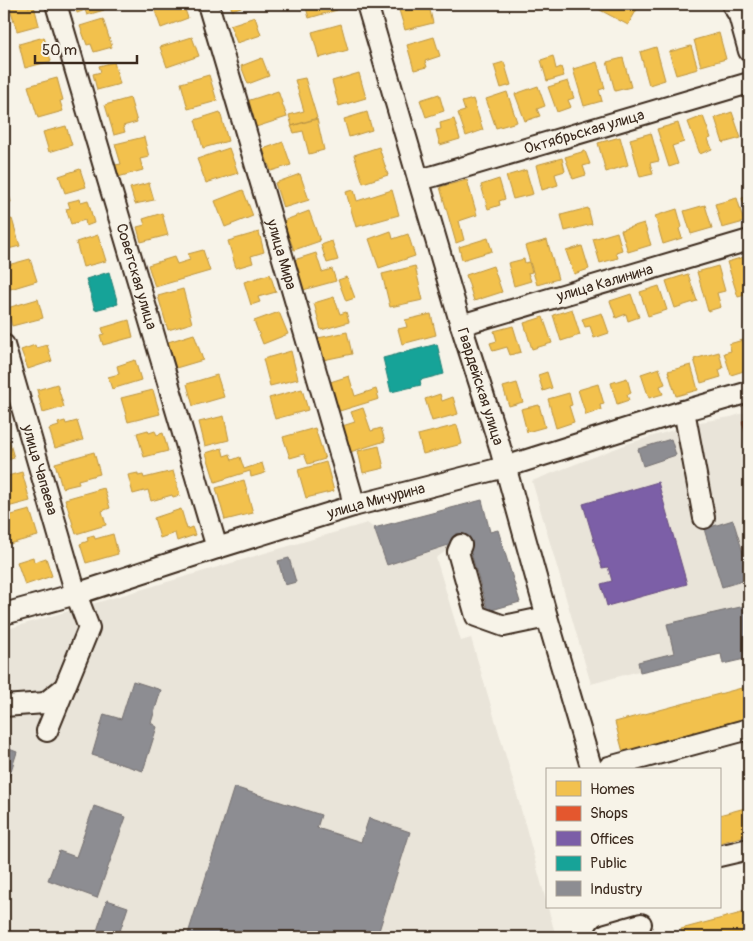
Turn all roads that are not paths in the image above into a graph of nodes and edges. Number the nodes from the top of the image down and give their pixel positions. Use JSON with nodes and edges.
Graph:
{"nodes":[{"id":1,"x":56,"y":4,"type":"edge"},
{"id":2,"x":208,"y":4,"type":"edge"},
{"id":3,"x":367,"y":4,"type":"edge"},
{"id":4,"x":732,"y":4,"type":"edge"},
{"id":5,"x":749,"y":51,"type":"edge"},
{"id":6,"x":749,"y":83,"type":"edge"},
{"id":7,"x":419,"y":180,"type":"junction"},
{"id":8,"x":749,"y":240,"type":"edge"},
{"id":9,"x":461,"y":325,"type":"junction"},
{"id":10,"x":4,"y":345,"type":"edge"},
{"id":11,"x":749,"y":392,"type":"edge"},
{"id":12,"x":683,"y":411,"type":"junction"},
{"id":13,"x":505,"y":467,"type":"junction"},
{"id":14,"x":353,"y":506,"type":"junction"},
{"id":15,"x":704,"y":518,"type":"dead end"},
{"id":16,"x":461,"y":545,"type":"dead end"},
{"id":17,"x":217,"y":548,"type":"junction"},
{"id":18,"x":76,"y":594,"type":"junction"},
{"id":19,"x":4,"y":614,"type":"edge"},
{"id":20,"x":547,"y":617,"type":"junction"},
{"id":21,"x":64,"y":688,"type":"junction"},
{"id":22,"x":4,"y":706,"type":"edge"},
{"id":23,"x":749,"y":729,"type":"edge"},
{"id":24,"x":47,"y":731,"type":"dead end"},
{"id":25,"x":601,"y":768,"type":"edge"},
{"id":26,"x":749,"y":849,"type":"edge"},
{"id":27,"x":720,"y":856,"type":"edge"},
{"id":28,"x":640,"y":923,"type":"edge"},
{"id":29,"x":606,"y":934,"type":"dead end"}],
"edges":[{"from":1,"to":17,"type":"street","name":"Советская улица"},
{"from":2,"to":14,"type":"street","name":"улица Мира"},
{"from":3,"to":7,"type":"street","name":"Гвардейская улица"},
{"from":4,"to":5,"type":"street"},
{"from":6,"to":7,"type":"street","name":"Октябрьская улица"},
{"from":7,"to":9,"type":"street","name":"Гвардейская улица"},
{"from":8,"to":9,"type":"street","name":"улица Калинина"},
{"from":9,"to":13,"type":"street","name":"Гвардейская улица"},
{"from":10,"to":18,"type":"street","name":"улица Чапаева"},
{"from":11,"to":12,"type":"street","name":"улица Мичурина"},
{"from":12,"to":13,"type":"street","name":"улица Мичурина"},
{"from":12,"to":15,"type":"street"},
{"from":13,"to":14,"type":"street","name":"улица Мичурина"},
{"from":13,"to":20,"type":"street","name":"Гвардейская улица"},
{"from":14,"to":17,"type":"street","name":"улица Мичурина"},
{"from":16,"to":20,"type":"street"},
{"from":17,"to":18,"type":"street","name":"улица Мичурина"},
{"from":18,"to":19,"type":"street","name":"улица Мичурина"},
{"from":18,"to":21,"type":"street","name":"улица Чапаева"},
{"from":20,"to":25,"type":"street","name":"Гвардейская улица"},
{"from":21,"to":22,"type":"street"},
{"from":21,"to":24,"type":"street","name":"улица Чапаева"},
{"from":23,"to":25,"type":"street"},
{"from":26,"to":27,"type":"street"},
{"from":28,"to":29,"type":"street"}]}
